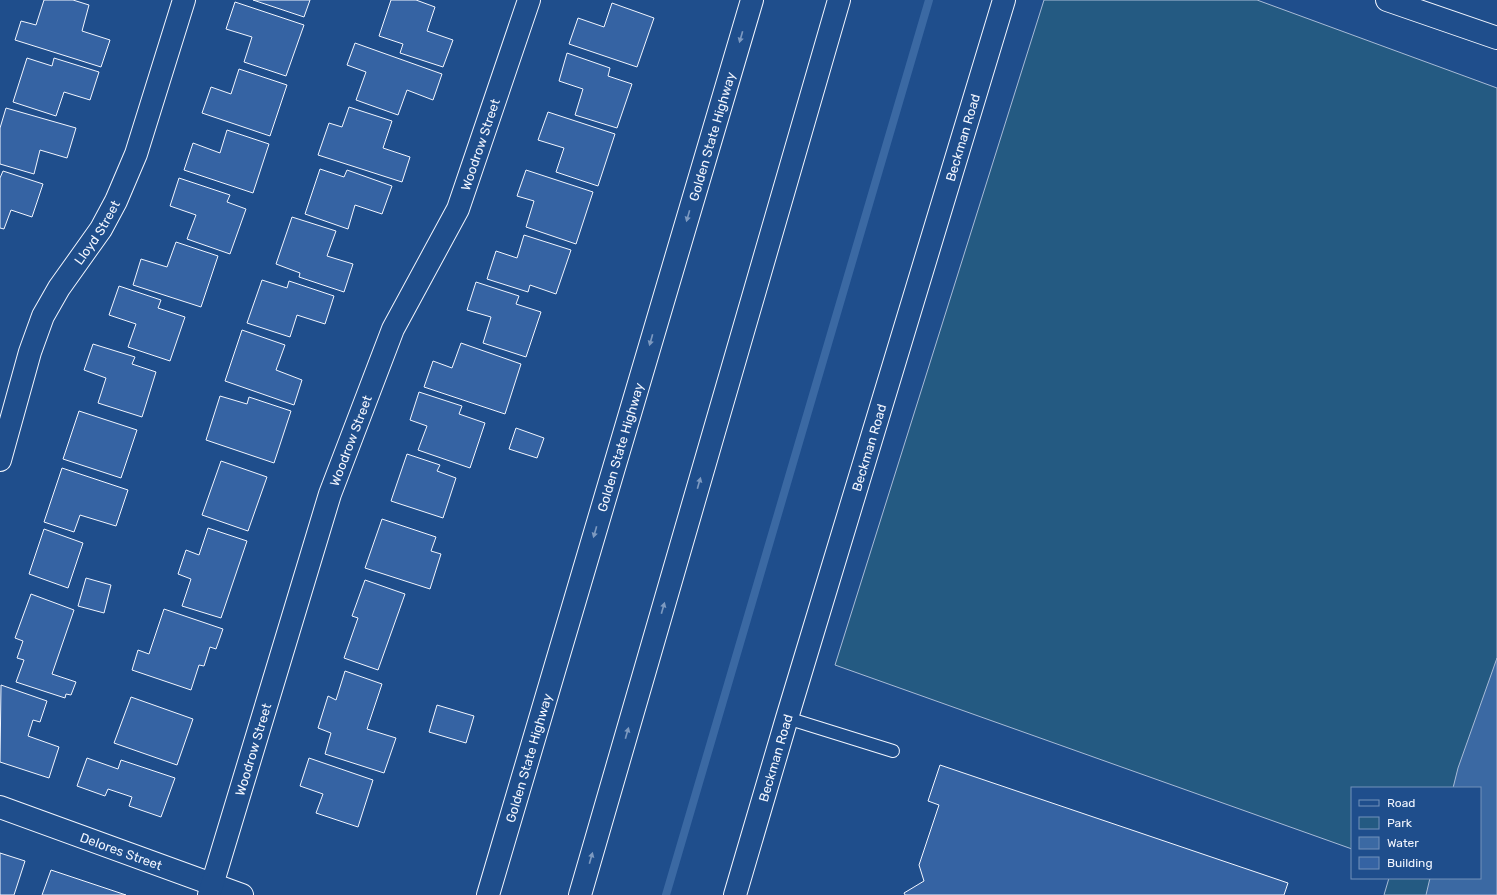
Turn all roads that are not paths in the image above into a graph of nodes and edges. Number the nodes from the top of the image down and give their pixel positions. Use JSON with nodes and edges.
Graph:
{"nodes":[{"id":1,"x":184,"y":0,"type":"edge"},
{"id":2,"x":529,"y":0,"type":"edge"},
{"id":3,"x":752,"y":0,"type":"edge"},
{"id":4,"x":839,"y":0,"type":"edge"},
{"id":5,"x":1004,"y":0,"type":"edge"},
{"id":6,"x":1401,"y":2,"type":"edge"},
{"id":7,"x":1497,"y":38,"type":"edge"},
{"id":8,"x":0,"y":460,"type":"edge"},
{"id":9,"x":786,"y":718,"type":"junction"},
{"id":10,"x":893,"y":751,"type":"dead end"},
{"id":11,"x":0,"y":807,"type":"edge"},
{"id":12,"x":210,"y":890,"type":"edge"},
{"id":13,"x":242,"y":895,"type":"edge"},
{"id":14,"x":488,"y":895,"type":"edge"},
{"id":15,"x":580,"y":895,"type":"edge"},
{"id":16,"x":735,"y":895,"type":"edge"}],
"edges":[{"from":1,"to":8,"type":"main road","name":"Lloyd Street"},
{"from":2,"to":12,"type":"main road","name":"Woodrow Street"},
{"from":3,"to":14,"type":"main road","name":"Golden State Highway","one_way":true},
{"from":15,"to":4,"type":"main road","one_way":true},
{"from":5,"to":9,"type":"main road","name":"Beckman Road"},
{"from":6,"to":7,"type":"main road"},
{"from":9,"to":10,"type":"lane"},
{"from":9,"to":16,"type":"main road","name":"Beckman Road"},
{"from":11,"to":12,"type":"main road","name":"Delores Street"},
{"from":12,"to":13,"type":"main road","name":"Delores Street"}]}
